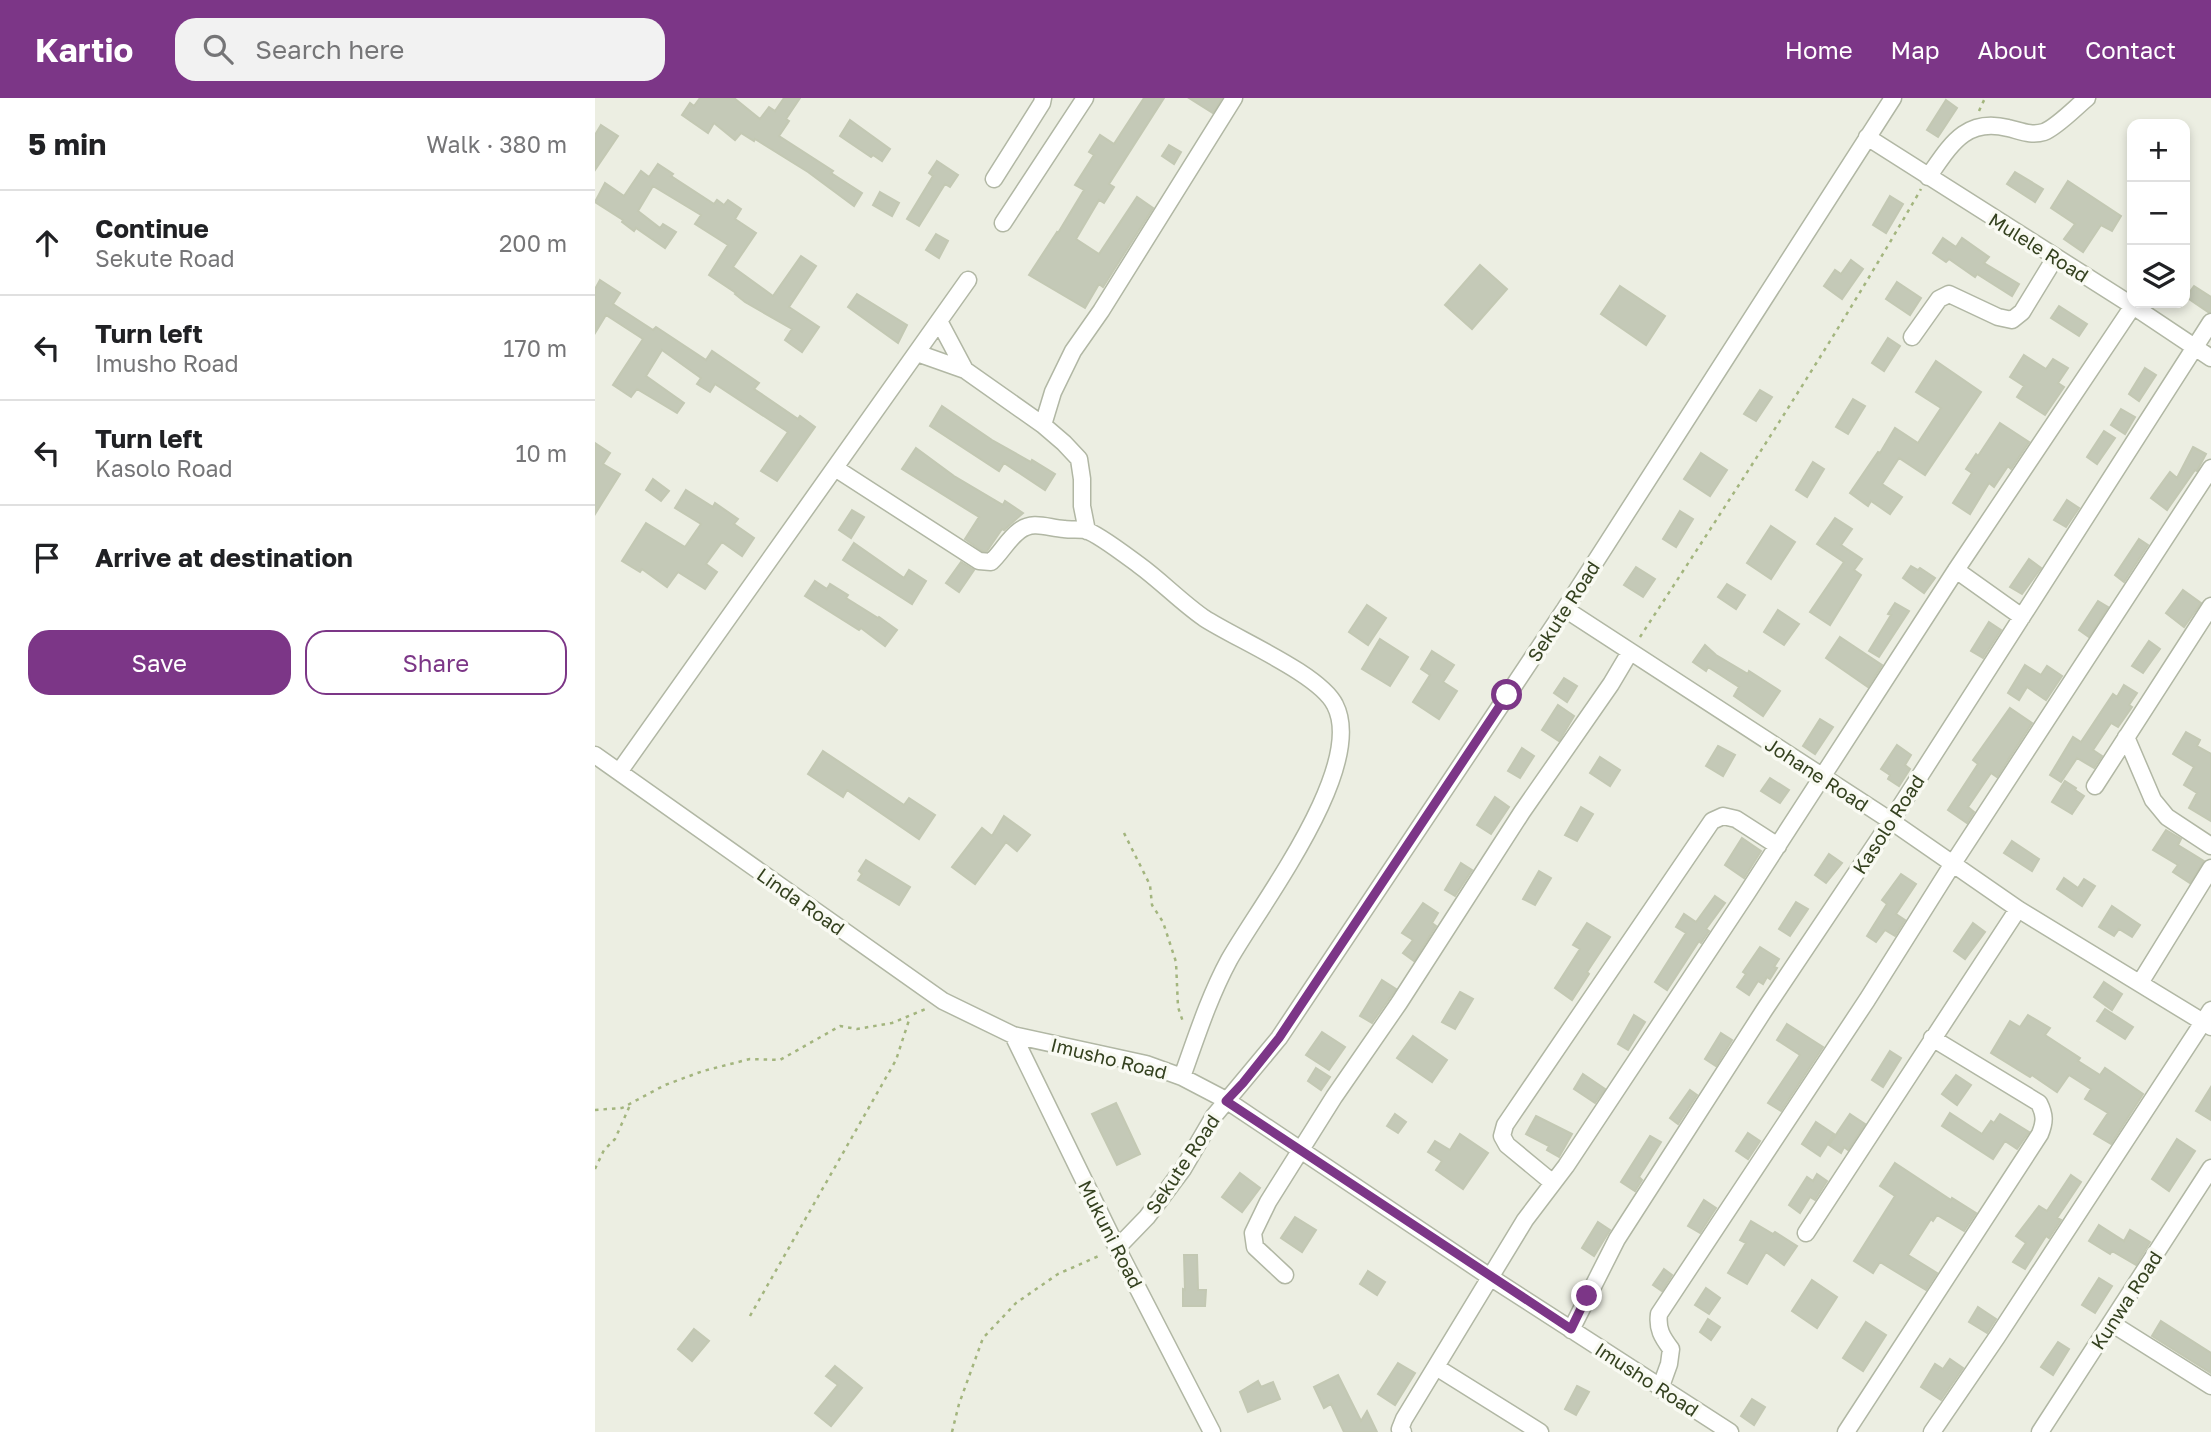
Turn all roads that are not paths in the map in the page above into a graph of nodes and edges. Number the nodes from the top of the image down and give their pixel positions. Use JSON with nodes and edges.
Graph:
{"nodes":[{"id":1,"x":1043,"y":98,"type":"edge"},
{"id":2,"x":1085,"y":98,"type":"edge"},
{"id":3,"x":1234,"y":98,"type":"edge"},
{"id":4,"x":1893,"y":98,"type":"edge"},
{"id":5,"x":2087,"y":98,"type":"edge"},
{"id":6,"x":1867,"y":137,"type":"junction"},
{"id":7,"x":1928,"y":177,"type":"junction"},
{"id":8,"x":995,"y":179,"type":"dead end"},
{"id":9,"x":1003,"y":223,"type":"dead end"},
{"id":10,"x":2055,"y":258,"type":"junction"},
{"id":11,"x":968,"y":280,"type":"dead end"},
{"id":12,"x":2127,"y":302,"type":"edge"},
{"id":13,"x":2132,"y":308,"type":"edge"},
{"id":14,"x":2136,"y":308,"type":"edge"},
{"id":15,"x":939,"y":321,"type":"junction"},
{"id":16,"x":2211,"y":322,"type":"edge"},
{"id":17,"x":1912,"y":337,"type":"dead end"},
{"id":18,"x":2195,"y":348,"type":"junction"},
{"id":19,"x":917,"y":353,"type":"junction"},
{"id":20,"x":2211,"y":358,"type":"edge"},
{"id":21,"x":965,"y":370,"type":"junction"},
{"id":22,"x":1043,"y":425,"type":"junction"},
{"id":23,"x":835,"y":468,"type":"junction"},
{"id":24,"x":2211,"y":468,"type":"edge"},
{"id":25,"x":1087,"y":531,"type":"junction"},
{"id":26,"x":1956,"y":570,"type":"junction"},
{"id":27,"x":2211,"y":606,"type":"edge"},
{"id":28,"x":1565,"y":609,"type":"junction"},
{"id":29,"x":2022,"y":617,"type":"junction"},
{"id":30,"x":1630,"y":652,"type":"junction"},
{"id":31,"x":2126,"y":737,"type":"junction"},
{"id":32,"x":595,"y":755,"type":"edge"},
{"id":33,"x":619,"y":772,"type":"junction"},
{"id":34,"x":1822,"y":778,"type":"junction"},
{"id":35,"x":2095,"y":786,"type":"dead end"},
{"id":36,"x":1891,"y":821,"type":"junction"},
{"id":37,"x":1778,"y":846,"type":"junction"},
{"id":38,"x":2211,"y":846,"type":"edge"},
{"id":39,"x":1952,"y":865,"type":"junction"},
{"id":40,"x":2211,"y":868,"type":"edge"},
{"id":41,"x":2018,"y":909,"type":"junction"},
{"id":42,"x":2140,"y":983,"type":"junction"},
{"id":43,"x":2208,"y":1020,"type":"edge"},
{"id":44,"x":1013,"y":1035,"type":"junction"},
{"id":45,"x":1932,"y":1038,"type":"junction"},
{"id":46,"x":1182,"y":1077,"type":"junction"},
{"id":47,"x":1226,"y":1101,"type":"junction"},
{"id":48,"x":1302,"y":1149,"type":"junction"},
{"id":49,"x":2211,"y":1168,"type":"edge"},
{"id":50,"x":1553,"y":1183,"type":"junction"},
{"id":51,"x":1806,"y":1233,"type":"dead end"},
{"id":52,"x":1117,"y":1248,"type":"junction"},
{"id":53,"x":1285,"y":1275,"type":"dead end"},
{"id":54,"x":1490,"y":1277,"type":"junction"},
{"id":55,"x":2111,"y":1323,"type":"junction"},
{"id":56,"x":1571,"y":1329,"type":"junction"},
{"id":57,"x":1436,"y":1367,"type":"junction"},
{"id":58,"x":2211,"y":1385,"type":"edge"},
{"id":59,"x":1660,"y":1389,"type":"junction"},
{"id":60,"x":1212,"y":1432,"type":"edge"},
{"id":61,"x":1403,"y":1432,"type":"edge"},
{"id":62,"x":1540,"y":1432,"type":"edge"},
{"id":63,"x":1730,"y":1432,"type":"edge"},
{"id":64,"x":1846,"y":1432,"type":"edge"},
{"id":65,"x":1932,"y":1432,"type":"edge"},
{"id":66,"x":2040,"y":1432,"type":"edge"}],
"edges":[{"from":1,"to":8,"type":"street"},
{"from":2,"to":9,"type":"street"},
{"from":3,"to":22,"type":"street"},
{"from":4,"to":6,"type":"street","name":"Sekute Road"},
{"from":5,"to":7,"type":"street"},
{"from":6,"to":7,"type":"street","name":"Mulele Road"},
{"from":6,"to":28,"type":"street","name":"Sekute Road"},
{"from":7,"to":10,"type":"street","name":"Mulele Road"},
{"from":10,"to":12,"type":"street","name":"Mulele Road"},
{"from":10,"to":17,"type":"street"},
{"from":11,"to":15,"type":"street"},
{"from":13,"to":26,"type":"street"},
{"from":14,"to":18,"type":"street","name":"Mulele Road"},
{"from":15,"to":19,"type":"street"},
{"from":15,"to":21,"type":"street"},
{"from":16,"to":18,"type":"street","name":"Kasolo Road"},
{"from":18,"to":20,"type":"street","name":"Mulele Road"},
{"from":18,"to":29,"type":"street","name":"Kasolo Road"},
{"from":19,"to":21,"type":"street"},
{"from":19,"to":23,"type":"street"},
{"from":21,"to":22,"type":"street"},
{"from":22,"to":25,"type":"street"},
{"from":23,"to":25,"type":"street"},
{"from":23,"to":33,"type":"street"},
{"from":24,"to":39,"type":"street"},
{"from":25,"to":46,"type":"street"},
{"from":26,"to":29,"type":"street"},
{"from":26,"to":34,"type":"street"},
{"from":27,"to":31,"type":"street"},
{"from":28,"to":30,"type":"street","name":"Johane Road"},
{"from":28,"to":47,"type":"street","name":"Sekute Road"},
{"from":29,"to":36,"type":"street","name":"Kasolo Road"},
{"from":30,"to":34,"type":"street","name":"Johane Road"},
{"from":30,"to":48,"type":"street"},
{"from":31,"to":35,"type":"street"},
{"from":31,"to":38,"type":"street"},
{"from":32,"to":33,"type":"street","name":"Linda Road"},
{"from":33,"to":44,"type":"street","name":"Linda Road"},
{"from":34,"to":36,"type":"street","name":"Johane Road"},
{"from":34,"to":37,"type":"street"},
{"from":36,"to":39,"type":"street","name":"Johane Road"},
{"from":36,"to":56,"type":"street","name":"Kasolo Road"},
{"from":37,"to":50,"type":"street"},
{"from":37,"to":50,"type":"street"},
{"from":39,"to":41,"type":"street","name":"Johane Road"},
{"from":39,"to":59,"type":"street"},
{"from":40,"to":42,"type":"street"},
{"from":41,"to":42,"type":"street","name":"Johane Road"},
{"from":41,"to":45,"type":"street"},
{"from":42,"to":43,"type":"street","name":"Johane Road"},
{"from":43,"to":65,"type":"street"},
{"from":44,"to":46,"type":"street","name":"Imusho Road"},
{"from":44,"to":52,"type":"street","name":"Mukuni Road"},
{"from":45,"to":51,"type":"street"},
{"from":45,"to":64,"type":"street"},
{"from":46,"to":47,"type":"street","name":"Imusho Road"},
{"from":47,"to":48,"type":"street","name":"Imusho Road"},
{"from":47,"to":52,"type":"street","name":"Sekute Road"},
{"from":48,"to":53,"type":"street"},
{"from":48,"to":54,"type":"street","name":"Imusho Road"},
{"from":49,"to":55,"type":"street","name":"Kunwa Road"},
{"from":50,"to":54,"type":"street"},
{"from":52,"to":60,"type":"street","name":"Mukuni Road"},
{"from":54,"to":56,"type":"street","name":"Imusho Road"},
{"from":54,"to":57,"type":"street"},
{"from":55,"to":58,"type":"street"},
{"from":55,"to":66,"type":"street","name":"Kunwa Road"},
{"from":56,"to":59,"type":"street","name":"Imusho Road"},
{"from":57,"to":61,"type":"street"},
{"from":57,"to":62,"type":"street"},
{"from":59,"to":63,"type":"street","name":"Imusho Road"}]}
